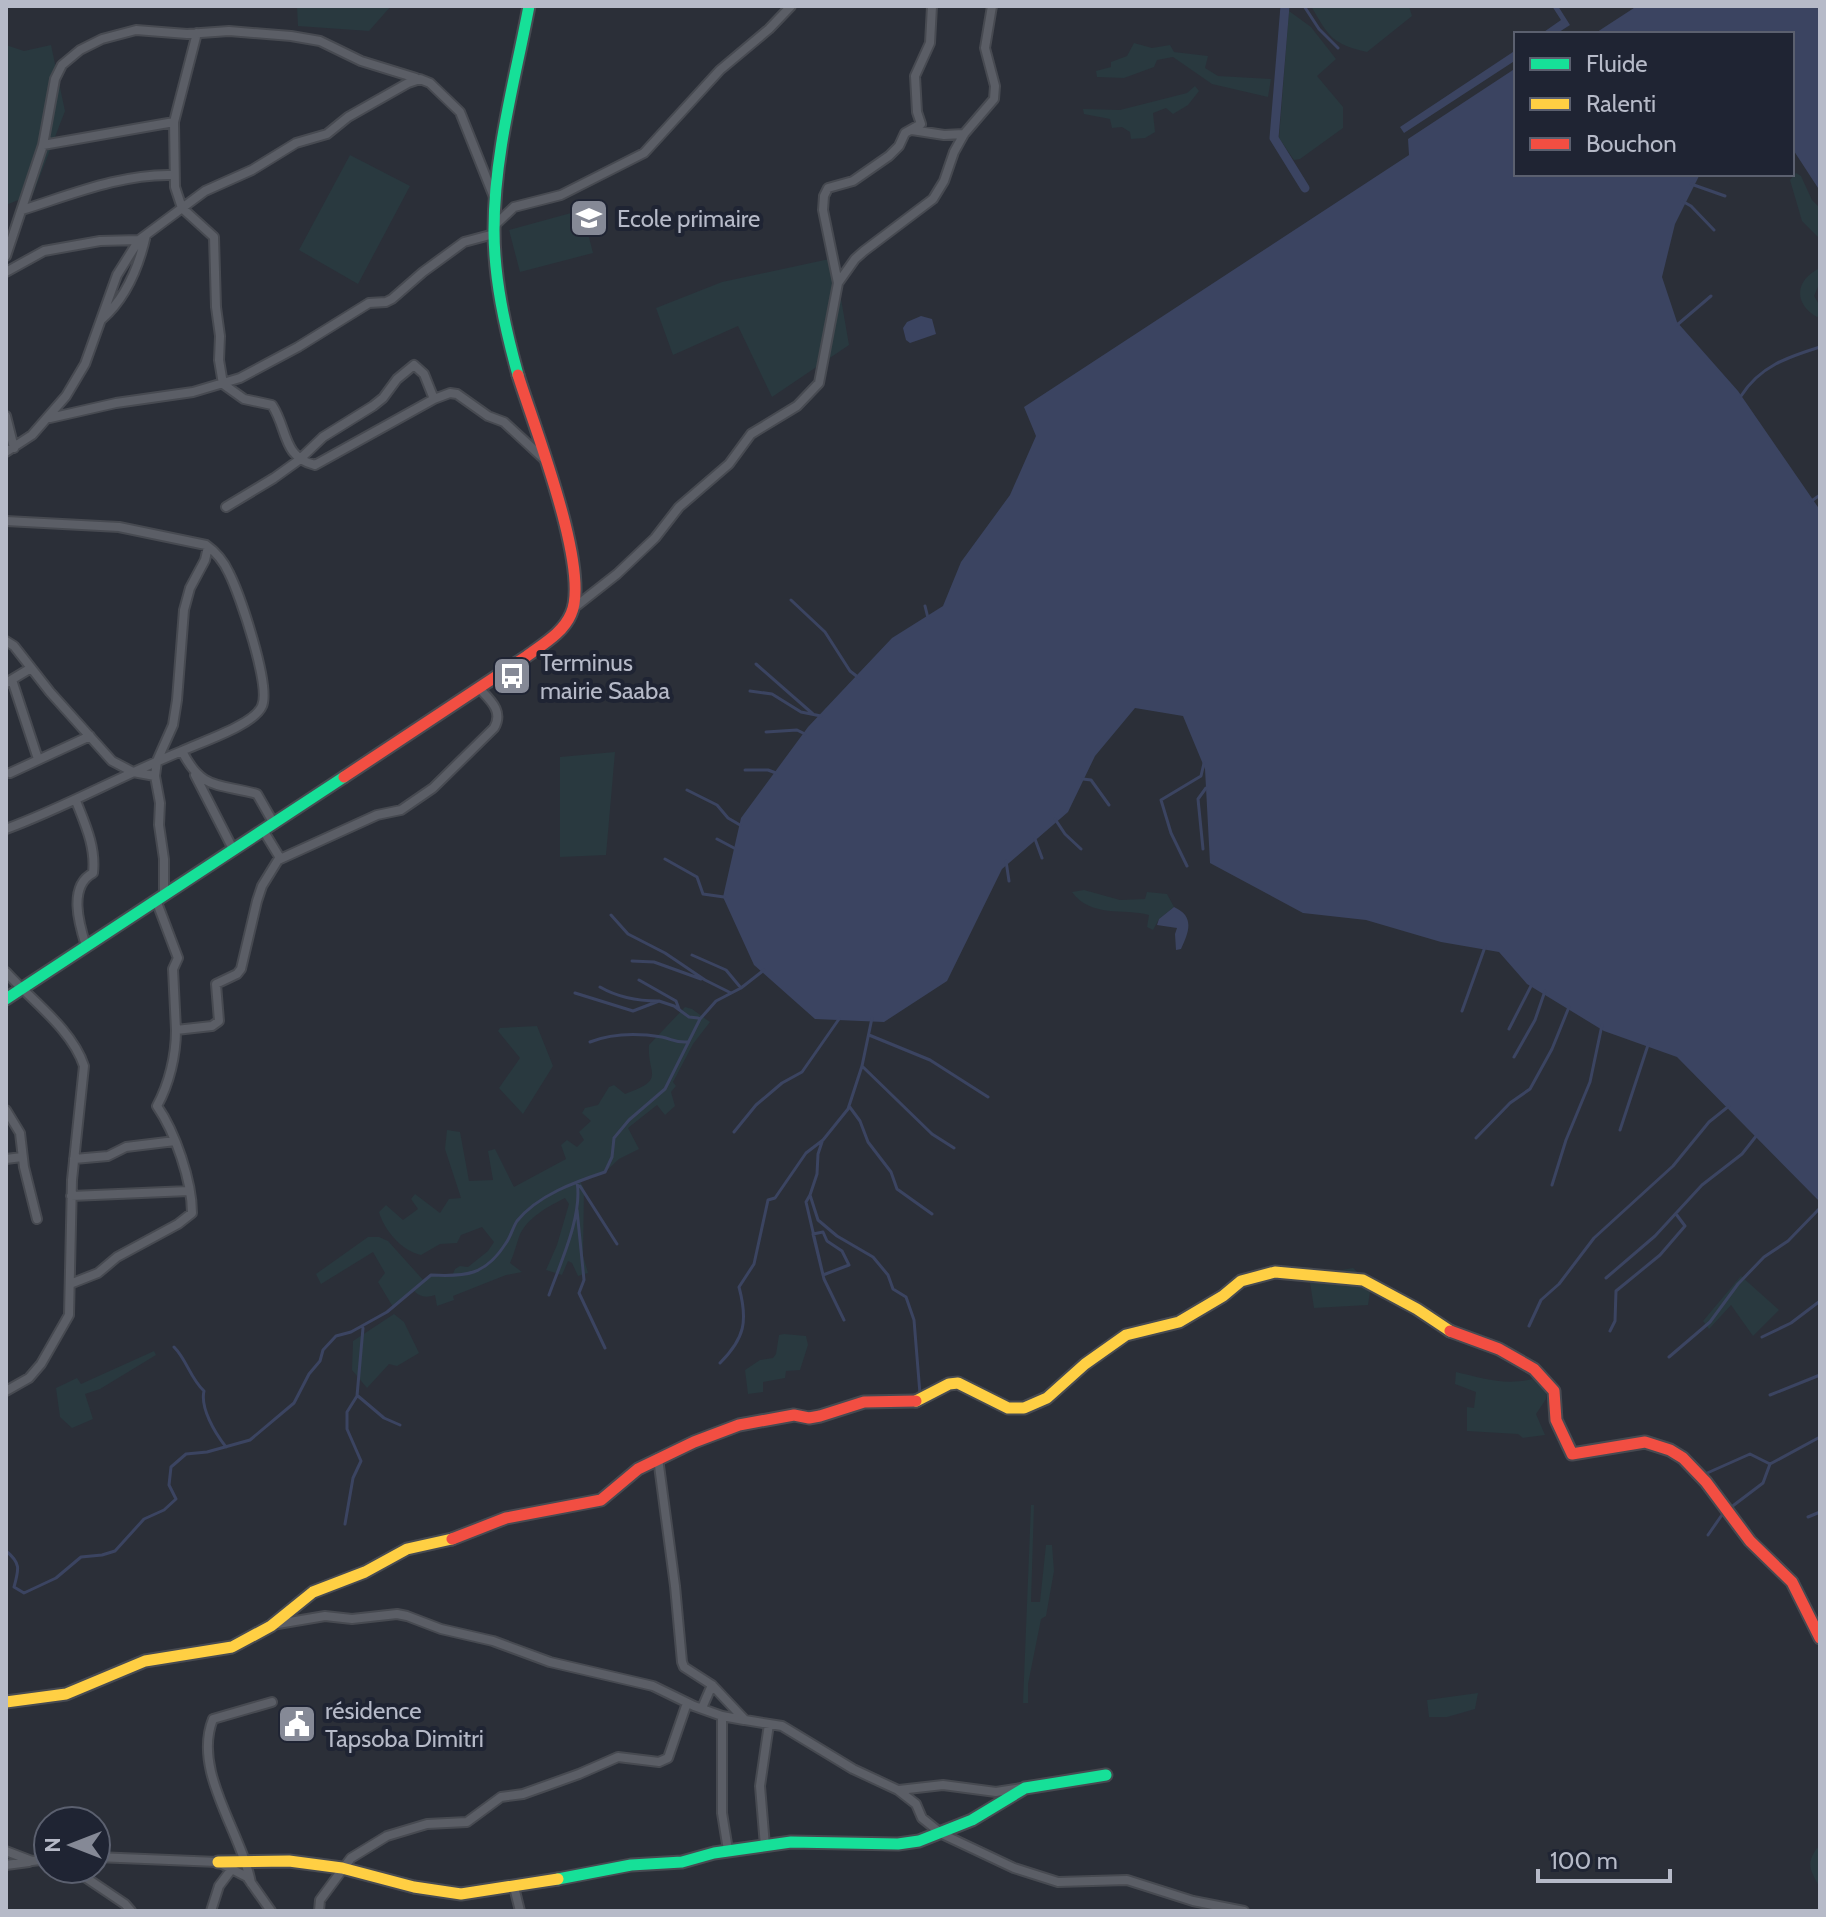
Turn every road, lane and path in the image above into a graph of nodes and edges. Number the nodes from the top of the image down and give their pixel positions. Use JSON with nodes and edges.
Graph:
{"nodes":[{"id":1,"x":529,"y":6,"type":"edge"},
{"id":2,"x":791,"y":6,"type":"edge"},
{"id":3,"x":932,"y":6,"type":"edge"},
{"id":4,"x":992,"y":6,"type":"edge"},
{"id":5,"x":197,"y":33,"type":"junction"},
{"id":6,"x":420,"y":79,"type":"junction"},
{"id":7,"x":174,"y":122,"type":"junction"},
{"id":8,"x":925,"y":127,"type":"junction"},
{"id":9,"x":964,"y":134,"type":"junction"},
{"id":10,"x":948,"y":135,"type":"junction"},
{"id":11,"x":43,"y":145,"type":"junction"},
{"id":12,"x":957,"y":147,"type":"junction"},
{"id":13,"x":174,"y":175,"type":"junction"},
{"id":14,"x":495,"y":200,"type":"junction"},
{"id":15,"x":182,"y":208,"type":"junction"},
{"id":16,"x":22,"y":210,"type":"junction"},
{"id":17,"x":494,"y":230,"type":"junction"},
{"id":18,"x":143,"y":237,"type":"junction"},
{"id":19,"x":6,"y":256,"type":"edge"},
{"id":20,"x":6,"y":272,"type":"edge"},
{"id":21,"x":838,"y":283,"type":"junction"},
{"id":22,"x":101,"y":320,"type":"junction"},
{"id":23,"x":223,"y":384,"type":"junction"},
{"id":24,"x":434,"y":399,"type":"junction"},
{"id":25,"x":6,"y":416,"type":"edge"},
{"id":26,"x":49,"y":418,"type":"junction"},
{"id":27,"x":10,"y":450,"type":"edge"},
{"id":28,"x":543,"y":459,"type":"junction"},
{"id":29,"x":299,"y":460,"type":"junction"},
{"id":30,"x":226,"y":507,"type":"dead end"},
{"id":31,"x":6,"y":521,"type":"edge"},
{"id":32,"x":208,"y":547,"type":"junction"},
{"id":33,"x":575,"y":607,"type":"junction"},
{"id":34,"x":6,"y":641,"type":"edge"},
{"id":35,"x":31,"y":668,"type":"junction"},
{"id":36,"x":9,"y":681,"type":"edge"},
{"id":37,"x":479,"y":688,"type":"junction"},
{"id":38,"x":90,"y":736,"type":"junction"},
{"id":39,"x":182,"y":751,"type":"junction"},
{"id":40,"x":38,"y":759,"type":"junction"},
{"id":41,"x":157,"y":761,"type":"junction"},
{"id":42,"x":133,"y":772,"type":"junction"},
{"id":43,"x":10,"y":773,"type":"dead end"},
{"id":44,"x":194,"y":774,"type":"junction"},
{"id":45,"x":155,"y":776,"type":"junction"},
{"id":46,"x":76,"y":801,"type":"junction"},
{"id":47,"x":273,"y":822,"type":"junction"},
{"id":48,"x":6,"y":829,"type":"edge"},
{"id":49,"x":263,"y":830,"type":"junction"},
{"id":50,"x":233,"y":849,"type":"junction"},
{"id":51,"x":280,"y":858,"type":"junction"},
{"id":52,"x":160,"y":897,"type":"junction"},
{"id":53,"x":86,"y":946,"type":"junction"},
{"id":54,"x":6,"y":972,"type":"edge"},
{"id":55,"x":21,"y":989,"type":"junction"},
{"id":56,"x":6,"y":999,"type":"edge"},
{"id":57,"x":176,"y":1030,"type":"junction"},
{"id":58,"x":6,"y":1110,"type":"edge"},
{"id":59,"x":175,"y":1141,"type":"junction"},
{"id":60,"x":22,"y":1157,"type":"junction"},
{"id":61,"x":6,"y":1159,"type":"edge"},
{"id":62,"x":74,"y":1159,"type":"junction"},
{"id":63,"x":189,"y":1191,"type":"junction"},
{"id":64,"x":71,"y":1196,"type":"junction"},
{"id":65,"x":37,"y":1219,"type":"dead end"},
{"id":66,"x":70,"y":1284,"type":"junction"},
{"id":67,"x":6,"y":1391,"type":"edge"},
{"id":68,"x":658,"y":1458,"type":"junction"},
{"id":69,"x":271,"y":1626,"type":"junction"},
{"id":70,"x":1820,"y":1638,"type":"edge"},
{"id":71,"x":712,"y":1685,"type":"junction"},
{"id":72,"x":6,"y":1702,"type":"edge"},
{"id":73,"x":272,"y":1702,"type":"dead end"},
{"id":74,"x":687,"y":1703,"type":"junction"},
{"id":75,"x":702,"y":1708,"type":"junction"},
{"id":76,"x":722,"y":1716,"type":"junction"},
{"id":77,"x":745,"y":1720,"type":"junction"},
{"id":78,"x":769,"y":1724,"type":"junction"},
{"id":79,"x":1106,"y":1775,"type":"dead end"},
{"id":80,"x":1025,"y":1788,"type":"junction"},
{"id":81,"x":898,"y":1790,"type":"junction"},
{"id":82,"x":942,"y":1834,"type":"junction"},
{"id":83,"x":765,"y":1846,"type":"junction"},
{"id":84,"x":728,"y":1850,"type":"junction"},
{"id":85,"x":6,"y":1851,"type":"edge"},
{"id":86,"x":112,"y":1858,"type":"edge"},
{"id":87,"x":247,"y":1860,"type":"junction"},
{"id":88,"x":32,"y":1861,"type":"joint"},
{"id":89,"x":218,"y":1862,"type":"junction"},
{"id":90,"x":6,"y":1865,"type":"edge"},
{"id":91,"x":342,"y":1868,"type":"junction"},
{"id":92,"x":231,"y":1870,"type":"junction"},
{"id":93,"x":251,"y":1883,"type":"junction"},
{"id":94,"x":96,"y":1885,"type":"edge"},
{"id":95,"x":514,"y":1887,"type":"junction"},
{"id":96,"x":132,"y":1910,"type":"edge"},
{"id":97,"x":270,"y":1910,"type":"edge"},
{"id":98,"x":211,"y":1911,"type":"edge"},
{"id":99,"x":319,"y":1911,"type":"edge"},
{"id":100,"x":520,"y":1911,"type":"edge"},
{"id":101,"x":1244,"y":1911,"type":"edge"}],
"edges":[{"from":1,"to":14,"type":"street"},
{"from":2,"to":17,"type":"street"},
{"from":3,"to":8,"type":"street"},
{"from":4,"to":9,"type":"street"},
{"from":5,"to":6,"type":"street"},
{"from":5,"to":7,"type":"street"},
{"from":5,"to":11,"type":"street"},
{"from":6,"to":14,"type":"street"},
{"from":6,"to":15,"type":"street"},
{"from":7,"to":11,"type":"street"},
{"from":7,"to":13,"type":"street"},
{"from":8,"to":10,"type":"street"},
{"from":8,"to":21,"type":"street"},
{"from":9,"to":10,"type":"street"},
{"from":9,"to":12,"type":"street"},
{"from":10,"to":12,"type":"street"},
{"from":11,"to":16,"type":"street"},
{"from":12,"to":21,"type":"street"},
{"from":13,"to":15,"type":"street"},
{"from":13,"to":16,"type":"street"},
{"from":14,"to":17,"type":"street"},
{"from":15,"to":18,"type":"street"},
{"from":15,"to":23,"type":"street"},
{"from":16,"to":19,"type":"street"},
{"from":17,"to":23,"type":"street"},
{"from":17,"to":28,"type":"street"},
{"from":18,"to":20,"type":"street"},
{"from":18,"to":22,"type":"street"},
{"from":18,"to":22,"type":"street"},
{"from":21,"to":33,"type":"street"},
{"from":22,"to":26,"type":"street"},
{"from":23,"to":26,"type":"street"},
{"from":23,"to":29,"type":"street"},
{"from":24,"to":28,"type":"street"},
{"from":24,"to":29,"type":"street"},
{"from":24,"to":29,"type":"street"},
{"from":25,"to":27,"type":"street"},
{"from":26,"to":27,"type":"street"},
{"from":28,"to":33,"type":"street"},
{"from":29,"to":30,"type":"street"},
{"from":31,"to":32,"type":"street"},
{"from":32,"to":39,"type":"street"},
{"from":32,"to":41,"type":"street"},
{"from":33,"to":37,"type":"street"},
{"from":34,"to":35,"type":"street"},
{"from":35,"to":36,"type":"street"},
{"from":35,"to":38,"type":"street"},
{"from":36,"to":40,"type":"street"},
{"from":37,"to":47,"type":"street"},
{"from":37,"to":51,"type":"street"},
{"from":38,"to":40,"type":"street"},
{"from":38,"to":42,"type":"street"},
{"from":39,"to":41,"type":"street"},
{"from":39,"to":44,"type":"street"},
{"from":40,"to":43,"type":"street"},
{"from":41,"to":42,"type":"street"},
{"from":41,"to":45,"type":"street"},
{"from":42,"to":45,"type":"street"},
{"from":42,"to":46,"type":"street"},
{"from":44,"to":47,"type":"street"},
{"from":44,"to":50,"type":"street"},
{"from":45,"to":52,"type":"street"},
{"from":46,"to":48,"type":"street"},
{"from":46,"to":53,"type":"street"},
{"from":47,"to":49,"type":"street"},
{"from":49,"to":50,"type":"street"},
{"from":49,"to":51,"type":"street"},
{"from":50,"to":52,"type":"street"},
{"from":51,"to":57,"type":"street"},
{"from":52,"to":53,"type":"street"},
{"from":52,"to":57,"type":"street"},
{"from":53,"to":55,"type":"street"},
{"from":54,"to":55,"type":"street"},
{"from":55,"to":56,"type":"street"},
{"from":55,"to":62,"type":"street"},
{"from":57,"to":59,"type":"street"},
{"from":58,"to":60,"type":"street"},
{"from":59,"to":62,"type":"street"},
{"from":59,"to":63,"type":"street"},
{"from":60,"to":61,"type":"street"},
{"from":60,"to":65,"type":"street"},
{"from":62,"to":64,"type":"street"},
{"from":63,"to":64,"type":"street"},
{"from":63,"to":66,"type":"street"},
{"from":64,"to":66,"type":"street"},
{"from":66,"to":67,"type":"street"},
{"from":68,"to":69,"type":"street"},
{"from":68,"to":70,"type":"street"},
{"from":68,"to":71,"type":"street"},
{"from":69,"to":72,"type":"street"},
{"from":69,"to":74,"type":"street"},
{"from":71,"to":75,"type":"street"},
{"from":71,"to":77,"type":"street"},
{"from":73,"to":87,"type":"street"},
{"from":74,"to":75,"type":"street"},
{"from":74,"to":91,"type":"street"},
{"from":75,"to":76,"type":"street"},
{"from":76,"to":77,"type":"street"},
{"from":76,"to":84,"type":"street"},
{"from":77,"to":78,"type":"street"},
{"from":78,"to":81,"type":"street"},
{"from":78,"to":83,"type":"street"},
{"from":79,"to":80,"type":"street"},
{"from":80,"to":81,"type":"street"},
{"from":80,"to":82,"type":"street"},
{"from":81,"to":82,"type":"street"},
{"from":82,"to":83,"type":"street"},
{"from":82,"to":101,"type":"street"},
{"from":83,"to":84,"type":"street"},
{"from":84,"to":95,"type":"street"},
{"from":85,"to":88,"type":"street"},
{"from":86,"to":89,"type":"street"},
{"from":87,"to":89,"type":"street"},
{"from":87,"to":91,"type":"street"},
{"from":87,"to":93,"type":"street"},
{"from":88,"to":90,"type":"street"},
{"from":89,"to":92,"type":"street"},
{"from":91,"to":95,"type":"street"},
{"from":91,"to":99,"type":"street"},
{"from":92,"to":93,"type":"street"},
{"from":92,"to":98,"type":"street"},
{"from":93,"to":97,"type":"street"},
{"from":94,"to":96,"type":"street"},
{"from":95,"to":100,"type":"street"}]}
